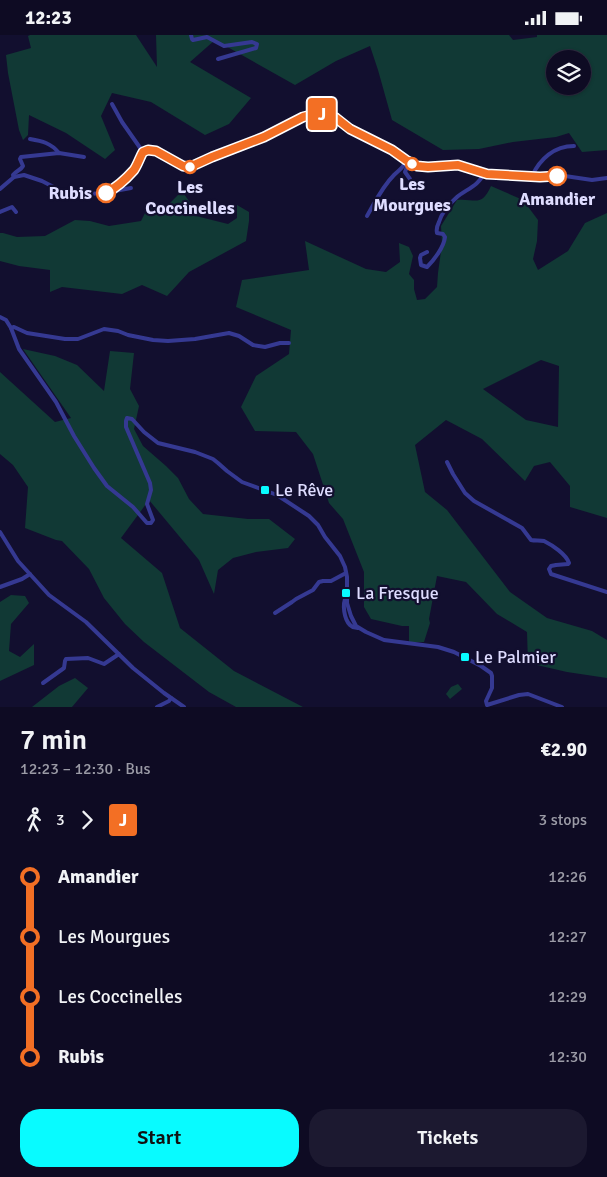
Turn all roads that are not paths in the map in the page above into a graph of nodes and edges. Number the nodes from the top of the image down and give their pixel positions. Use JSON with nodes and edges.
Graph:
{"nodes":[{"id":1,"x":191,"y":35,"type":"edge"},
{"id":2,"x":218,"y":59,"type":"dead end"},
{"id":3,"x":112,"y":104,"type":"dead end"},
{"id":4,"x":30,"y":139,"type":"dead end"},
{"id":5,"x":574,"y":146,"type":"dead end"},
{"id":6,"x":143,"y":152,"type":"junction"},
{"id":7,"x":59,"y":153,"type":"junction"},
{"id":8,"x":84,"y":157,"type":"dead end"},
{"id":9,"x":408,"y":161,"type":"junction"},
{"id":10,"x":483,"y":174,"type":"junction"},
{"id":11,"x":532,"y":176,"type":"junction"},
{"id":12,"x":14,"y":177,"type":"junction"},
{"id":13,"x":607,"y":178,"type":"edge"},
{"id":14,"x":410,"y":179,"type":"dead end"},
{"id":15,"x":131,"y":188,"type":"dead end"},
{"id":16,"x":0,"y":189,"type":"edge"},
{"id":17,"x":107,"y":192,"type":"junction"},
{"id":18,"x":16,"y":211,"type":"dead end"},
{"id":19,"x":0,"y":212,"type":"edge"},
{"id":20,"x":367,"y":216,"type":"dead end"},
{"id":21,"x":427,"y":252,"type":"dead end"},
{"id":22,"x":0,"y":317,"type":"edge"},
{"id":23,"x":12,"y":328,"type":"junction"},
{"id":24,"x":289,"y":343,"type":"dead end"},
{"id":25,"x":447,"y":461,"type":"dead end"},
{"id":26,"x":0,"y":532,"type":"edge"},
{"id":27,"x":346,"y":573,"type":"junction"},
{"id":28,"x":30,"y":574,"type":"junction"},
{"id":29,"x":0,"y":587,"type":"edge"},
{"id":30,"x":607,"y":592,"type":"edge"},
{"id":31,"x":275,"y":613,"type":"dead end"},
{"id":32,"x":118,"y":654,"type":"junction"},
{"id":33,"x":43,"y":683,"type":"dead end"},
{"id":34,"x":171,"y":698,"type":"junction"},
{"id":35,"x":156,"y":707,"type":"edge"},
{"id":36,"x":184,"y":707,"type":"edge"},
{"id":37,"x":562,"y":707,"type":"edge"}],
"edges":[{"from":1,"to":2,"type":"street"},
{"from":3,"to":6,"type":"street"},
{"from":4,"to":7,"type":"street"},
{"from":5,"to":11,"type":"street"},
{"from":6,"to":9,"type":"street"},
{"from":6,"to":17,"type":"street"},
{"from":7,"to":8,"type":"street"},
{"from":7,"to":12,"type":"street"},
{"from":9,"to":10,"type":"street"},
{"from":9,"to":14,"type":"street"},
{"from":9,"to":20,"type":"street"},
{"from":10,"to":11,"type":"street"},
{"from":10,"to":21,"type":"street"},
{"from":11,"to":13,"type":"street"},
{"from":12,"to":16,"type":"street"},
{"from":12,"to":17,"type":"street"},
{"from":15,"to":17,"type":"street"},
{"from":18,"to":19,"type":"street"},
{"from":22,"to":23,"type":"street"},
{"from":23,"to":24,"type":"street"},
{"from":23,"to":27,"type":"street"},
{"from":25,"to":30,"type":"street"},
{"from":26,"to":28,"type":"street"},
{"from":27,"to":31,"type":"street"},
{"from":27,"to":37,"type":"street"},
{"from":28,"to":29,"type":"street"},
{"from":28,"to":32,"type":"street"},
{"from":32,"to":33,"type":"street"},
{"from":32,"to":34,"type":"street"},
{"from":34,"to":35,"type":"street"},
{"from":34,"to":36,"type":"street"}]}
